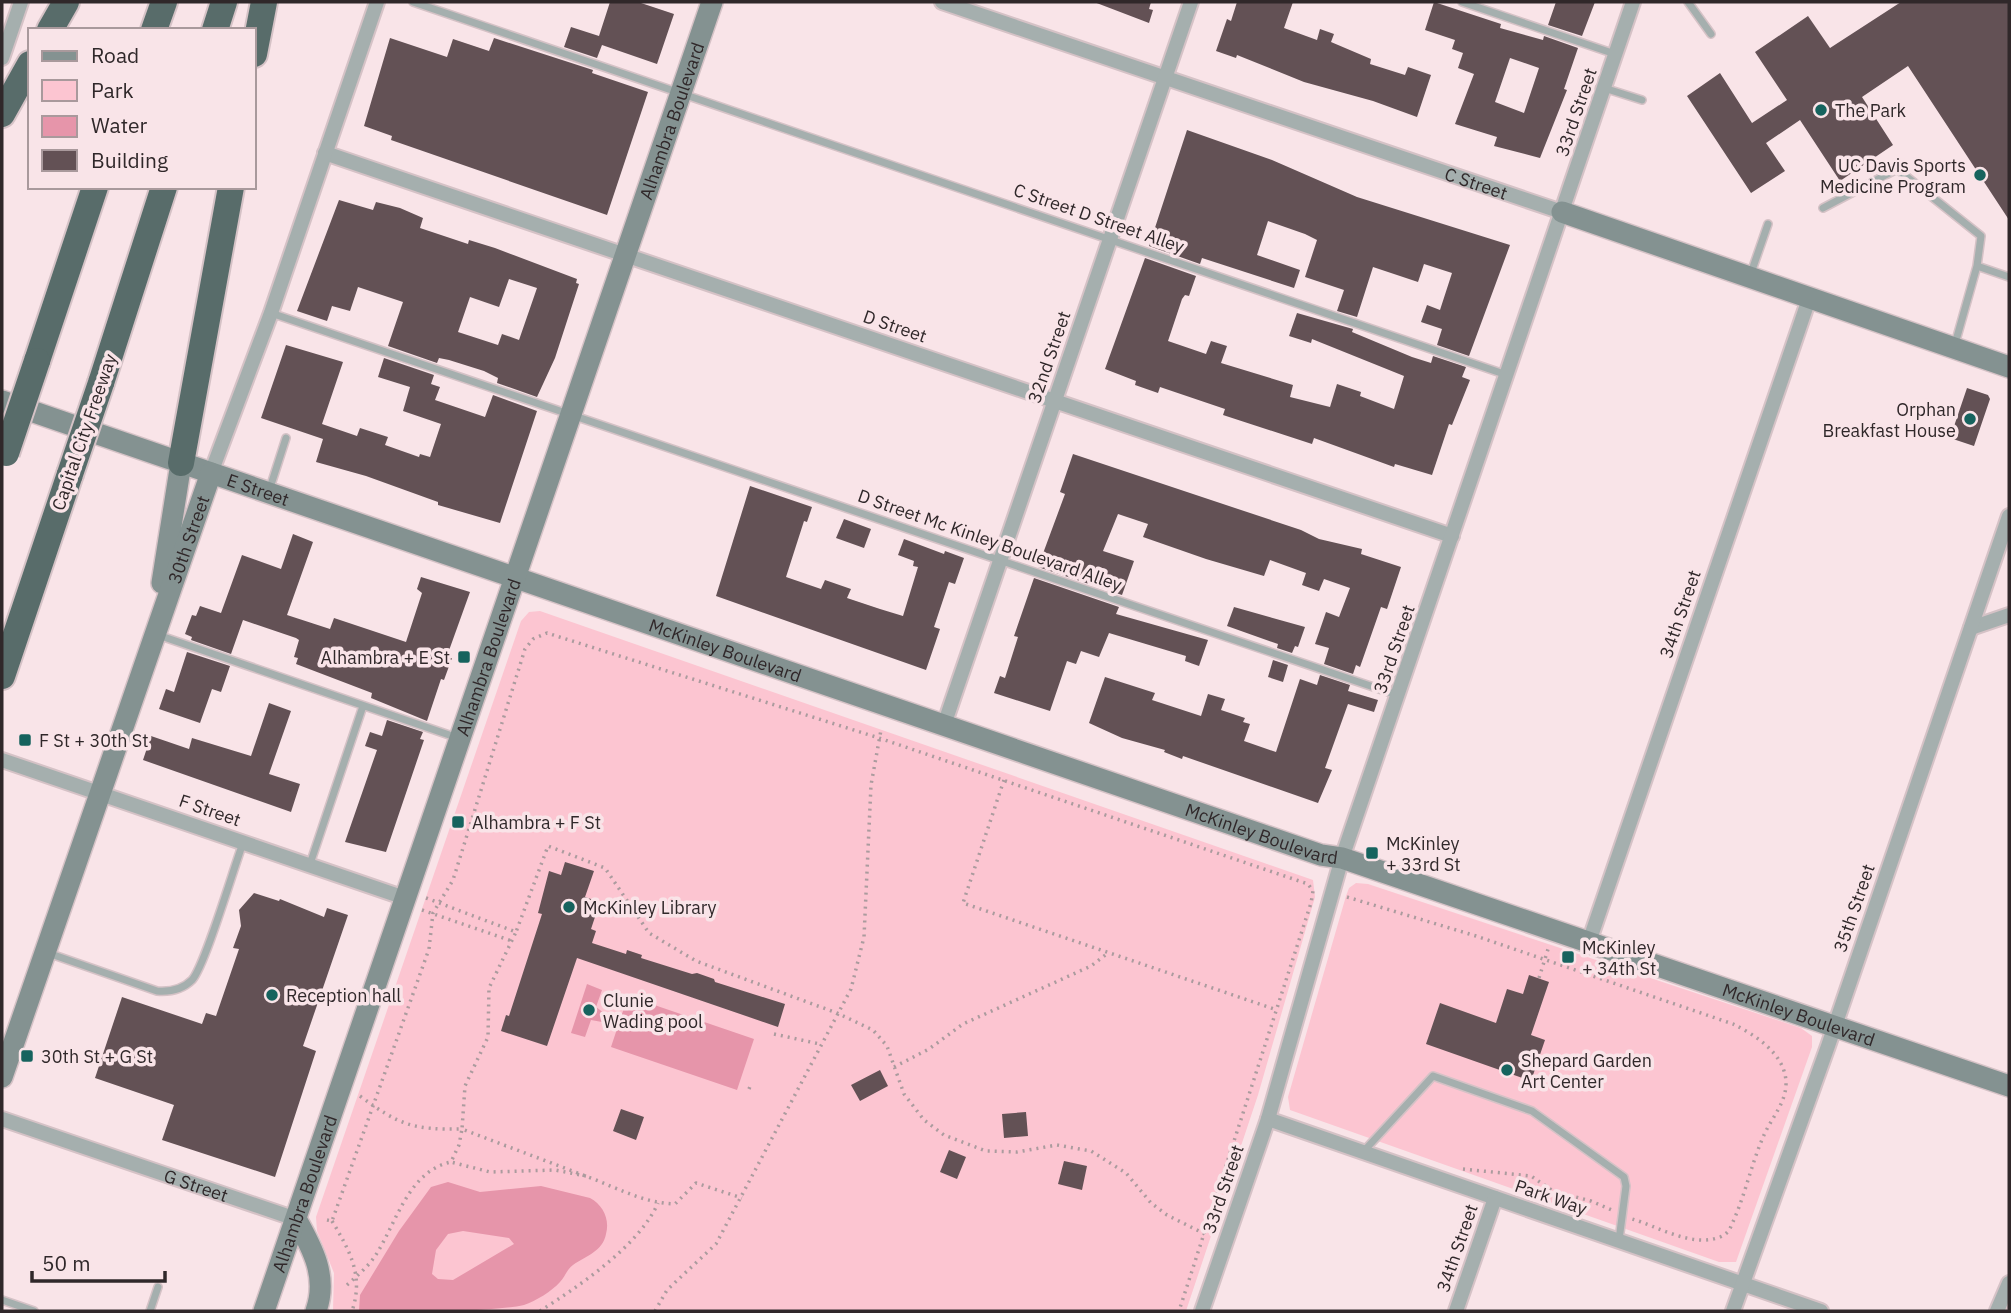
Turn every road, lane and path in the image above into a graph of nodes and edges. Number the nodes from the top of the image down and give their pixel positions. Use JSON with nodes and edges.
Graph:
{"nodes":[{"id":1,"x":21,"y":2,"type":"edge"},
{"id":2,"x":66,"y":2,"type":"edge"},
{"id":3,"x":164,"y":2,"type":"edge"},
{"id":4,"x":224,"y":2,"type":"edge"},
{"id":5,"x":264,"y":2,"type":"edge"},
{"id":6,"x":377,"y":2,"type":"edge"},
{"id":7,"x":413,"y":2,"type":"edge"},
{"id":8,"x":712,"y":2,"type":"edge"},
{"id":9,"x":942,"y":2,"type":"edge"},
{"id":10,"x":1191,"y":2,"type":"edge"},
{"id":11,"x":1462,"y":2,"type":"edge"},
{"id":12,"x":1633,"y":2,"type":"edge"},
{"id":13,"x":1688,"y":2,"type":"edge"},
{"id":14,"x":51,"y":28,"type":"edge"},
{"id":15,"x":155,"y":28,"type":"edge"},
{"id":16,"x":216,"y":28,"type":"edge"},
{"id":17,"x":1711,"y":34,"type":"dead end"},
{"id":18,"x":4,"y":41,"type":"edge"},
{"id":19,"x":256,"y":44,"type":"edge"},
{"id":20,"x":1615,"y":54,"type":"junction"},
{"id":21,"x":2,"y":58,"type":"edge"},
{"id":22,"x":28,"y":68,"type":"edge"},
{"id":23,"x":1165,"y":78,"type":"junction"},
{"id":24,"x":1604,"y":88,"type":"junction"},
{"id":25,"x":681,"y":92,"type":"junction"},
{"id":26,"x":1642,"y":100,"type":"dead end"},
{"id":27,"x":2,"y":114,"type":"edge"},
{"id":28,"x":326,"y":153,"type":"junction"},
{"id":29,"x":94,"y":189,"type":"edge"},
{"id":30,"x":163,"y":189,"type":"edge"},
{"id":31,"x":231,"y":189,"type":"edge"},
{"id":32,"x":1823,"y":208,"type":"dead end"},
{"id":33,"x":1562,"y":212,"type":"junction"},
{"id":34,"x":1768,"y":224,"type":"dead end"},
{"id":35,"x":1110,"y":238,"type":"junction"},
{"id":36,"x":626,"y":255,"type":"junction"},
{"id":37,"x":1977,"y":266,"type":"junction"},
{"id":38,"x":2009,"y":277,"type":"edge"},
{"id":39,"x":1749,"y":278,"type":"junction"},
{"id":40,"x":1809,"y":299,"type":"junction"},
{"id":41,"x":271,"y":313,"type":"junction"},
{"id":42,"x":1954,"y":348,"type":"junction"},
{"id":43,"x":2009,"y":367,"type":"edge"},
{"id":44,"x":1507,"y":375,"type":"junction"},
{"id":45,"x":2,"y":401,"type":"edge"},
{"id":46,"x":1054,"y":401,"type":"junction"},
{"id":47,"x":571,"y":414,"type":"junction"},
{"id":48,"x":286,"y":438,"type":"dead end"},
{"id":49,"x":4,"y":459,"type":"edge"},
{"id":50,"x":181,"y":463,"type":"junction"},
{"id":51,"x":211,"y":473,"type":"junction"},
{"id":52,"x":268,"y":493,"type":"junction"},
{"id":53,"x":2009,"y":516,"type":"edge"},
{"id":54,"x":1452,"y":536,"type":"junction"},
{"id":55,"x":999,"y":560,"type":"junction"},
{"id":56,"x":515,"y":578,"type":"junction"},
{"id":57,"x":2009,"y":615,"type":"edge"},
{"id":58,"x":1971,"y":628,"type":"junction"},
{"id":59,"x":154,"y":634,"type":"junction"},
{"id":60,"x":2,"y":676,"type":"edge"},
{"id":61,"x":1398,"y":696,"type":"junction"},
{"id":62,"x":363,"y":706,"type":"junction"},
{"id":63,"x":944,"y":725,"type":"junction"},
{"id":64,"x":881,"y":730,"type":"dead end"},
{"id":65,"x":879,"y":738,"type":"junction"},
{"id":66,"x":460,"y":739,"type":"junction"},
{"id":67,"x":2,"y":760,"type":"edge"},
{"id":68,"x":1004,"y":780,"type":"junction"},
{"id":69,"x":98,"y":793,"type":"junction"},
{"id":70,"x":243,"y":841,"type":"junction"},
{"id":71,"x":1342,"y":858,"type":"junction"},
{"id":72,"x":310,"y":864,"type":"junction"},
{"id":73,"x":1346,"y":896,"type":"dead end"},
{"id":74,"x":418,"y":902,"type":"junction"},
{"id":75,"x":438,"y":903,"type":"junction"},
{"id":76,"x":433,"y":914,"type":"junction"},
{"id":77,"x":466,"y":914,"type":"junction"},
{"id":78,"x":463,"y":924,"type":"junction"},
{"id":79,"x":516,"y":932,"type":"junction"},
{"id":80,"x":513,"y":942,"type":"junction"},
{"id":81,"x":1588,"y":942,"type":"junction"},
{"id":82,"x":1550,"y":944,"type":"dead end"},
{"id":83,"x":44,"y":952,"type":"junction"},
{"id":84,"x":1108,"y":953,"type":"junction"},
{"id":85,"x":1545,"y":960,"type":"junction"},
{"id":86,"x":1539,"y":978,"type":"dead end"},
{"id":87,"x":1277,"y":1010,"type":"junction"},
{"id":88,"x":837,"y":1013,"type":"junction"},
{"id":89,"x":1835,"y":1025,"type":"junction"},
{"id":90,"x":774,"y":1034,"type":"dead end"},
{"id":91,"x":820,"y":1044,"type":"junction"},
{"id":92,"x":894,"y":1067,"type":"junction"},
{"id":93,"x":2,"y":1077,"type":"edge"},
{"id":94,"x":2009,"y":1086,"type":"edge"},
{"id":95,"x":360,"y":1097,"type":"dead end"},
{"id":96,"x":373,"y":1106,"type":"junction"},
{"id":97,"x":2,"y":1119,"type":"edge"},
{"id":98,"x":1268,"y":1119,"type":"junction"},
{"id":99,"x":462,"y":1129,"type":"junction"},
{"id":100,"x":1363,"y":1152,"type":"junction"},
{"id":101,"x":451,"y":1162,"type":"junction"},
{"id":102,"x":1450,"y":1168,"type":"dead end"},
{"id":103,"x":586,"y":1176,"type":"junction"},
{"id":104,"x":742,"y":1198,"type":"junction"},
{"id":105,"x":1495,"y":1198,"type":"junction"},
{"id":106,"x":658,"y":1203,"type":"junction"},
{"id":107,"x":1622,"y":1216,"type":"junction"},
{"id":108,"x":296,"y":1219,"type":"junction"},
{"id":109,"x":1205,"y":1234,"type":"junction"},
{"id":110,"x":1619,"y":1241,"type":"junction"},
{"id":111,"x":357,"y":1276,"type":"junction"},
{"id":112,"x":2009,"y":1283,"type":"edge"},
{"id":113,"x":1744,"y":1284,"type":"junction"},
{"id":114,"x":347,"y":1285,"type":"dead end"},
{"id":115,"x":158,"y":1287,"type":"dead end"},
{"id":116,"x":2,"y":1300,"type":"edge"},
{"id":117,"x":34,"y":1311,"type":"edge"},
{"id":118,"x":149,"y":1311,"type":"edge"},
{"id":119,"x":264,"y":1311,"type":"edge"},
{"id":120,"x":316,"y":1311,"type":"edge"},
{"id":121,"x":352,"y":1311,"type":"edge"},
{"id":122,"x":540,"y":1311,"type":"edge"},
{"id":123,"x":655,"y":1311,"type":"edge"},
{"id":124,"x":1178,"y":1311,"type":"edge"},
{"id":125,"x":1202,"y":1311,"type":"edge"},
{"id":126,"x":1456,"y":1311,"type":"edge"},
{"id":127,"x":1734,"y":1311,"type":"edge"},
{"id":128,"x":1821,"y":1311,"type":"edge"},
{"id":129,"x":1997,"y":1311,"type":"edge"}],
"edges":[{"from":1,"to":18,"type":"street"},
{"from":2,"to":14,"type":"highway"},
{"from":3,"to":15,"type":"highway"},
{"from":4,"to":16,"type":"highway"},
{"from":5,"to":19,"type":"highway"},
{"from":6,"to":28,"type":"street","name":"30th Street"},
{"from":7,"to":25,"type":"lane","name":"C Street D Street Alley"},
{"from":8,"to":25,"type":"street","name":"Alhambra Boulevard"},
{"from":9,"to":23,"type":"street","name":"C Street"},
{"from":10,"to":23,"type":"street","name":"32nd Street"},
{"from":11,"to":20,"type":"lane"},
{"from":12,"to":20,"type":"street","name":"33rd Street"},
{"from":13,"to":17,"type":"lane"},
{"from":18,"to":21,"type":"street"},
{"from":20,"to":24,"type":"street","name":"33rd Street"},
{"from":22,"to":27,"type":"highway"},
{"from":23,"to":33,"type":"street","name":"C Street"},
{"from":23,"to":35,"type":"street","name":"32nd Street"},
{"from":24,"to":26,"type":"lane"},
{"from":24,"to":33,"type":"street","name":"33rd Street"},
{"from":25,"to":35,"type":"lane","name":"C Street D Street Alley"},
{"from":25,"to":36,"type":"street","name":"Alhambra Boulevard"},
{"from":28,"to":36,"type":"street","name":"D Street"},
{"from":28,"to":41,"type":"street","name":"30th Street"},
{"from":29,"to":49,"type":"highway","bridge":true},
{"from":30,"to":60,"type":"highway","name":"Capital City Freeway","bridge":true},
{"from":31,"to":50,"type":"highway"},
{"from":32,"to":37,"type":"lane"},
{"from":33,"to":39,"type":"street","name":"C Street"},
{"from":33,"to":44,"type":"street","name":"33rd Street"},
{"from":34,"to":39,"type":"lane"},
{"from":35,"to":44,"type":"lane","name":"C Street D Street Alley"},
{"from":35,"to":46,"type":"street","name":"32nd Street"},
{"from":36,"to":46,"type":"street","name":"D Street"},
{"from":36,"to":47,"type":"street","name":"Alhambra Boulevard"},
{"from":37,"to":38,"type":"lane"},
{"from":37,"to":42,"type":"lane"},
{"from":39,"to":40,"type":"street","name":"C Street"},
{"from":40,"to":42,"type":"street","name":"C Street"},
{"from":40,"to":81,"type":"street","name":"34th Street"},
{"from":41,"to":47,"type":"lane","name":"D Street Mc Kinley Boulevard Alley"},
{"from":41,"to":51,"type":"street","name":"30th Street"},
{"from":42,"to":43,"type":"street","name":"C Street"},
{"from":44,"to":54,"type":"street","name":"33rd Street"},
{"from":45,"to":50,"type":"street","name":"E Street"},
{"from":46,"to":54,"type":"street","name":"D Street"},
{"from":46,"to":55,"type":"street","name":"32nd Street"},
{"from":47,"to":55,"type":"lane","name":"D Street Mc Kinley Boulevard Alley"},
{"from":47,"to":56,"type":"street","name":"Alhambra Boulevard"},
{"from":48,"to":52,"type":"lane"},
{"from":50,"to":51,"type":"street","name":"E Street"},
{"from":50,"to":59,"type":"street"},
{"from":51,"to":52,"type":"street","name":"E Street"},
{"from":51,"to":59,"type":"street","name":"30th Street"},
{"from":52,"to":56,"type":"street","name":"E Street"},
{"from":53,"to":58,"type":"street","name":"35th Street"},
{"from":54,"to":61,"type":"street","name":"33rd Street"},
{"from":55,"to":61,"type":"lane","name":"D Street Mc Kinley Boulevard Alley"},
{"from":55,"to":63,"type":"street","name":"32nd Street"},
{"from":56,"to":63,"type":"street","name":"McKinley Boulevard"},
{"from":56,"to":66,"type":"street","name":"Alhambra Boulevard"},
{"from":57,"to":58,"type":"street"},
{"from":58,"to":89,"type":"street","name":"35th Street"},
{"from":59,"to":62,"type":"lane"},
{"from":59,"to":69,"type":"street","name":"30th Street"},
{"from":61,"to":71,"type":"street","name":"33rd Street"},
{"from":62,"to":66,"type":"lane"},
{"from":62,"to":72,"type":"lane"},
{"from":63,"to":71,"type":"street","name":"McKinley Boulevard"},
{"from":64,"to":65,"type":"path"},
{"from":65,"to":68,"type":"path"},
{"from":65,"to":75,"type":"path"},
{"from":65,"to":88,"type":"path"},
{"from":66,"to":74,"type":"street","name":"Alhambra Boulevard"},
{"from":67,"to":69,"type":"street","name":"F Street"},
{"from":68,"to":84,"type":"path"},
{"from":68,"to":87,"type":"path"},
{"from":69,"to":70,"type":"street","name":"F Street"},
{"from":69,"to":83,"type":"street","name":"30th Street"},
{"from":70,"to":72,"type":"street","name":"F Street"},
{"from":70,"to":83,"type":"lane"},
{"from":71,"to":81,"type":"street","name":"McKinley Boulevard"},
{"from":71,"to":98,"type":"street","name":"33rd Street"},
{"from":72,"to":74,"type":"street","name":"F Street"},
{"from":73,"to":85,"type":"path"},
{"from":74,"to":75,"type":"path"},
{"from":74,"to":76,"type":"path"},
{"from":74,"to":108,"type":"street","name":"Alhambra Boulevard"},
{"from":75,"to":76,"type":"path"},
{"from":75,"to":77,"type":"path"},
{"from":76,"to":78,"type":"path"},
{"from":76,"to":96,"type":"path"},
{"from":77,"to":78,"type":"path"},
{"from":77,"to":79,"type":"path"},
{"from":78,"to":80,"type":"path"},
{"from":79,"to":80,"type":"path"},
{"from":79,"to":88,"type":"path"},
{"from":80,"to":99,"type":"path"},
{"from":81,"to":89,"type":"street","name":"McKinley Boulevard"},
{"from":82,"to":85,"type":"path"},
{"from":83,"to":93,"type":"street","name":"30th Street"},
{"from":84,"to":87,"type":"path"},
{"from":84,"to":92,"type":"path"},
{"from":85,"to":86,"type":"path"},
{"from":85,"to":107,"type":"path"},
{"from":87,"to":109,"type":"path"},
{"from":88,"to":91,"type":"path"},
{"from":88,"to":92,"type":"path"},
{"from":89,"to":94,"type":"street","name":"McKinley Boulevard"},
{"from":89,"to":113,"type":"street","name":"35th Street"},
{"from":90,"to":91,"type":"path"},
{"from":91,"to":104,"type":"path"},
{"from":92,"to":109,"type":"path"},
{"from":95,"to":96,"type":"path"},
{"from":96,"to":99,"type":"path"},
{"from":96,"to":111,"type":"path"},
{"from":97,"to":108,"type":"street","name":"G Street"},
{"from":98,"to":100,"type":"street","name":"Park Way"},
{"from":98,"to":125,"type":"street","name":"33rd Street"},
{"from":99,"to":101,"type":"path"},
{"from":99,"to":103,"type":"path"},
{"from":100,"to":105,"type":"street","name":"Park Way"},
{"from":100,"to":107,"type":"lane"},
{"from":101,"to":103,"type":"path"},
{"from":101,"to":111,"type":"path"},
{"from":102,"to":107,"type":"path"},
{"from":103,"to":106,"type":"path"},
{"from":104,"to":106,"type":"path"},
{"from":104,"to":123,"type":"path"},
{"from":105,"to":110,"type":"street","name":"Park Way"},
{"from":105,"to":126,"type":"street","name":"34th Street"},
{"from":106,"to":122,"type":"path"},
{"from":107,"to":110,"type":"lane"},
{"from":108,"to":119,"type":"street","name":"Alhambra Boulevard"},
{"from":108,"to":120,"type":"street"},
{"from":109,"to":124,"type":"path"},
{"from":110,"to":113,"type":"street","name":"Park Way"},
{"from":111,"to":114,"type":"path"},
{"from":111,"to":121,"type":"path"},
{"from":112,"to":129,"type":"street"},
{"from":113,"to":127,"type":"street","name":"35th Street"},
{"from":113,"to":128,"type":"street","name":"Park Way"},
{"from":115,"to":118,"type":"lane"},
{"from":116,"to":117,"type":"lane"}]}
